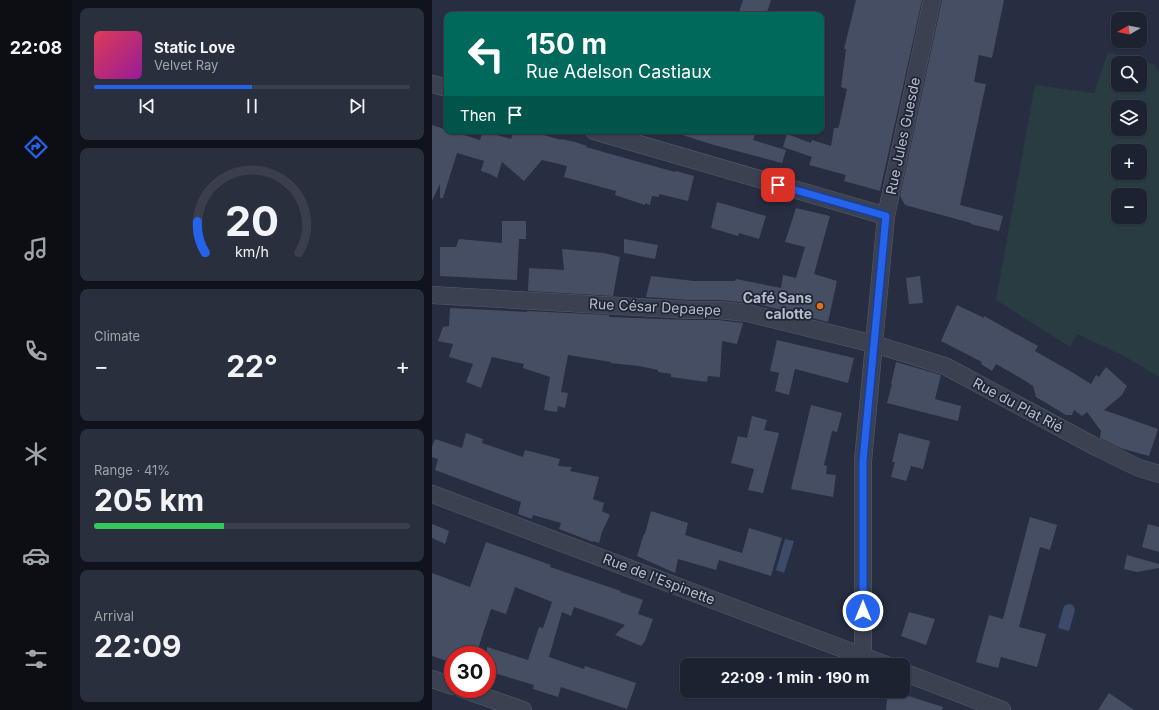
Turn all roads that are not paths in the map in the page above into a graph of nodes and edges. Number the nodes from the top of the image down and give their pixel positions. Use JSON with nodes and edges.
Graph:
{"nodes":[{"id":1,"x":932,"y":0,"type":"edge"},
{"id":2,"x":432,"y":84,"type":"edge"},
{"id":3,"x":444,"y":87,"type":"edge"},
{"id":4,"x":604,"y":134,"type":"edge"},
{"id":5,"x":886,"y":216,"type":"junction"},
{"id":6,"x":432,"y":295,"type":"edge"},
{"id":7,"x":874,"y":344,"type":"junction"},
{"id":8,"x":1159,"y":474,"type":"edge"},
{"id":9,"x":432,"y":494,"type":"edge"},
{"id":10,"x":863,"y":656,"type":"junction"},
{"id":11,"x":868,"y":658,"type":"edge"},
{"id":12,"x":910,"y":675,"type":"edge"},
{"id":13,"x":432,"y":679,"type":"edge"},
{"id":14,"x":444,"y":683,"type":"edge"},
{"id":15,"x":488,"y":698,"type":"edge"},
{"id":16,"x":523,"y":710,"type":"edge"},
{"id":17,"x":1002,"y":710,"type":"edge"}],
"edges":[{"from":1,"to":5,"type":"street","name":"Rue Jules Guesde"},
{"from":2,"to":3,"type":"street"},
{"from":4,"to":5,"type":"street"},
{"from":5,"to":7,"type":"street","name":"Rue Jules Guesde"},
{"from":6,"to":7,"type":"street","name":"Rue César Depaepe"},
{"from":7,"to":8,"type":"street","name":"Rue du Plat Rié"},
{"from":7,"to":10,"type":"street","name":"Rue Jules Guesde"},
{"from":9,"to":10,"type":"street","name":"Rue de l'Espinette"},
{"from":10,"to":11,"type":"street","name":"Rue de l'Espinette"},
{"from":12,"to":17,"type":"street"},
{"from":13,"to":14,"type":"street"},
{"from":15,"to":16,"type":"street"}]}
